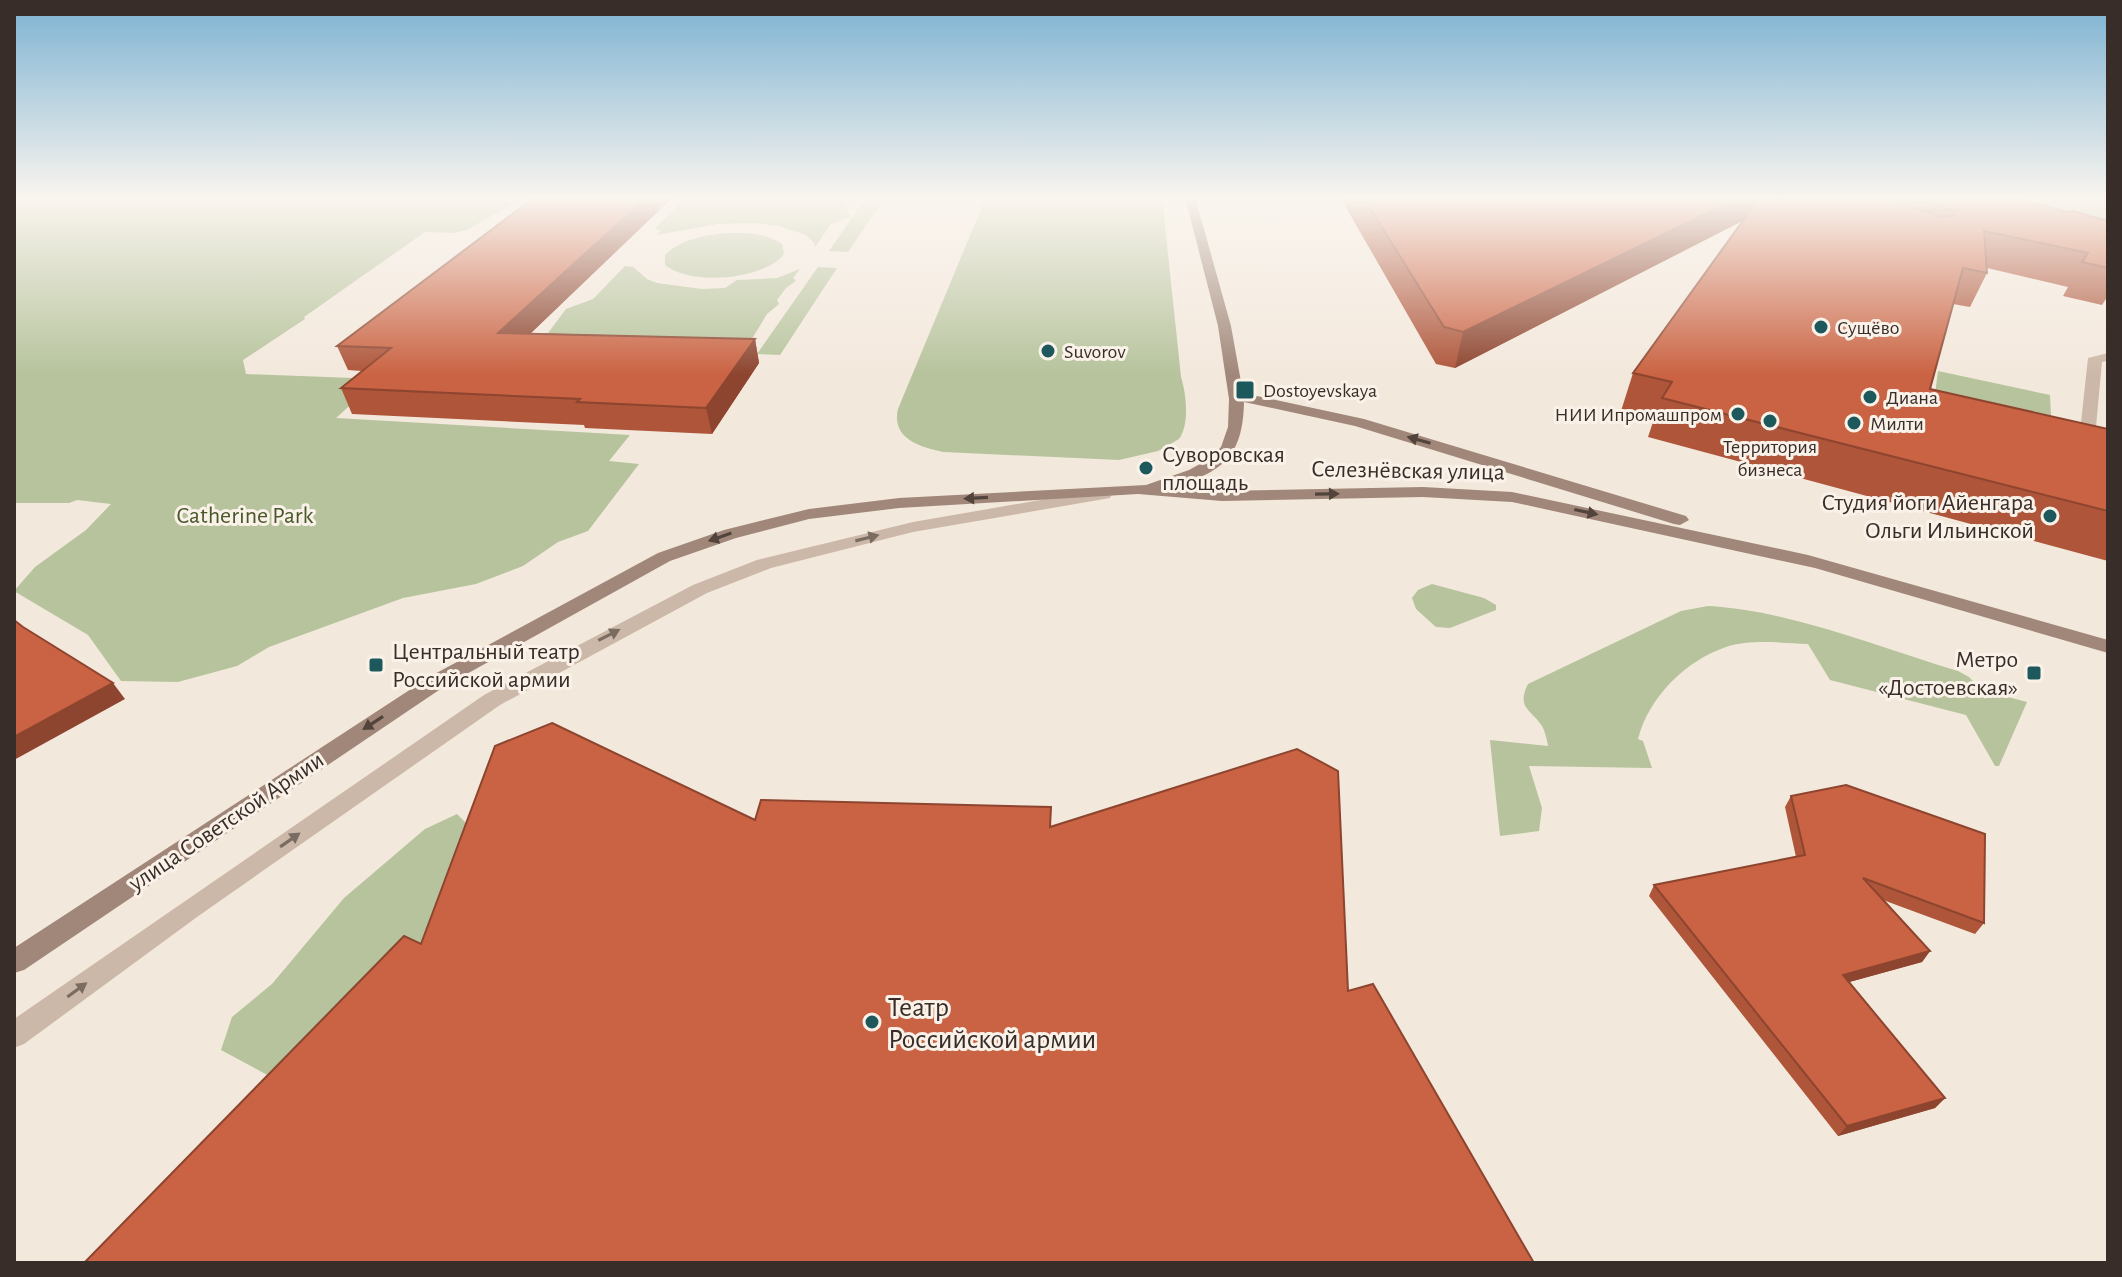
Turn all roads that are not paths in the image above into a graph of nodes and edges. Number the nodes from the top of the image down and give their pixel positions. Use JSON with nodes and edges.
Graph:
{"nodes":[{"id":1,"x":1206,"y":257,"type":"edge"},
{"id":2,"x":2108,"y":357,"type":"edge"},
{"id":3,"x":1238,"y":396,"type":"junction"},
{"id":4,"x":2108,"y":461,"type":"edge"},
{"id":5,"x":1138,"y":489,"type":"junction"},
{"id":6,"x":1814,"y":563,"type":"junction"},
{"id":7,"x":2108,"y":647,"type":"edge"},
{"id":8,"x":15,"y":960,"type":"edge"},
{"id":9,"x":14,"y":1035,"type":"edge"}],
"edges":[{"from":1,"to":3,"type":"main road"},
{"from":2,"to":4,"type":"street"},
{"from":3,"to":5,"type":"main road"},
{"from":6,"to":3,"type":"main road","name":"Селезнёвская улица","one_way":true},
{"from":5,"to":6,"type":"main road","name":"Селезнёвская улица","one_way":true},
{"from":5,"to":8,"type":"main road","name":"улица Советской Армии","one_way":true},
{"from":9,"to":5,"type":"street","one_way":true},
{"from":6,"to":7,"type":"main road","name":"Селезнёвская улица"}]}
